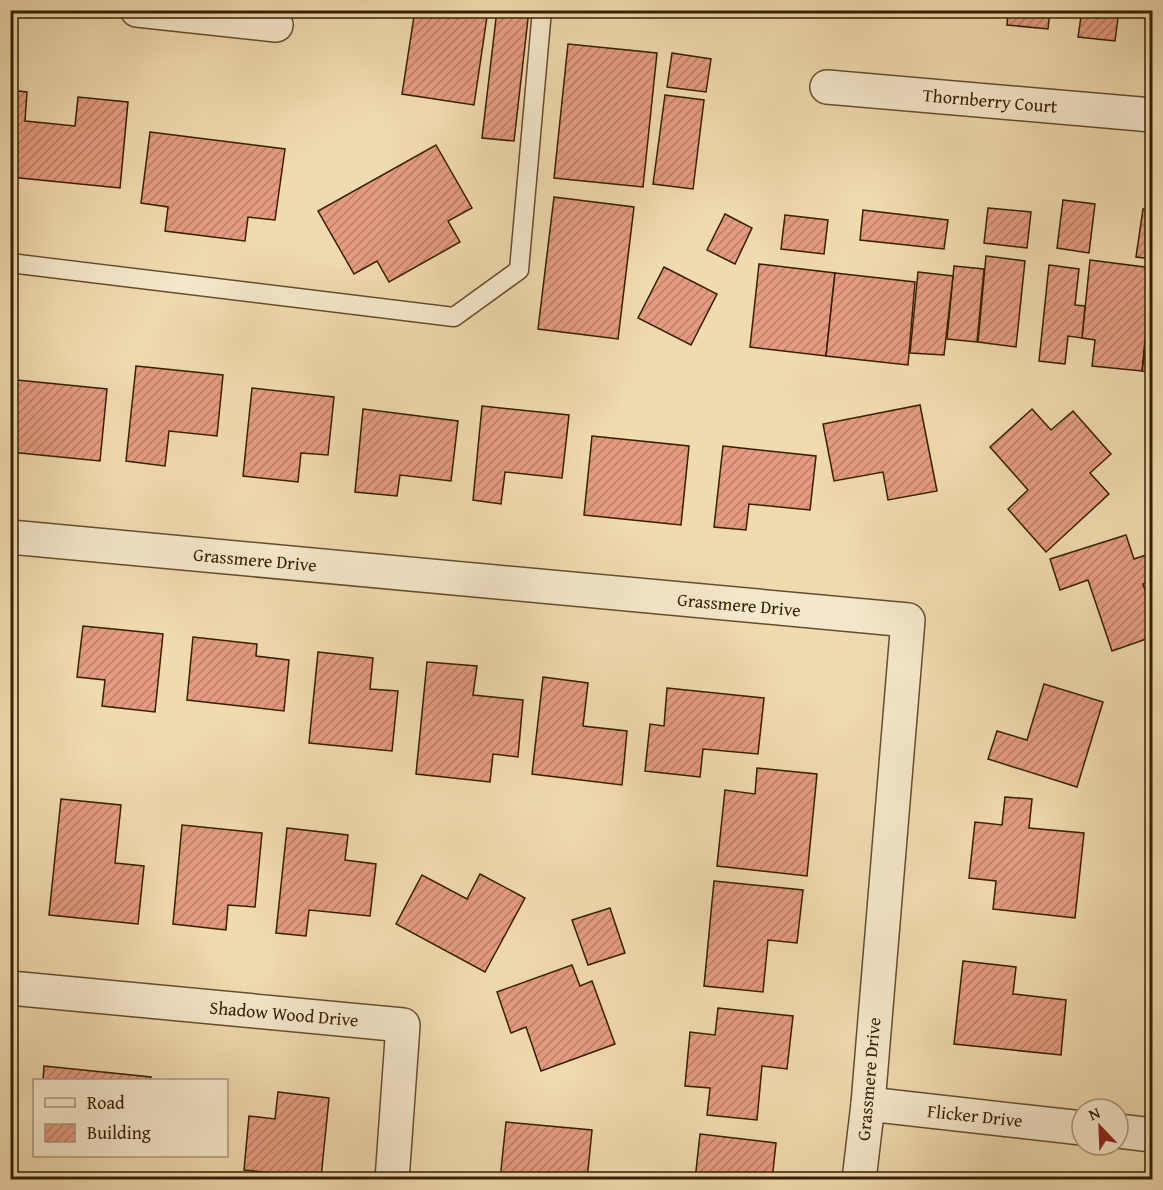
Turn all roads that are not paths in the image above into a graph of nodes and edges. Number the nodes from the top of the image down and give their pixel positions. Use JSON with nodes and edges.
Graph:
{"nodes":[{"id":1,"x":137,"y":10,"type":"edge"},
{"id":2,"x":542,"y":10,"type":"edge"},
{"id":3,"x":276,"y":25,"type":"dead end"},
{"id":4,"x":827,"y":87,"type":"dead end"},
{"id":5,"x":1152,"y":115,"type":"edge"},
{"id":6,"x":10,"y":264,"type":"edge"},
{"id":7,"x":10,"y":537,"type":"edge"},
{"id":8,"x":10,"y":988,"type":"edge"},
{"id":9,"x":868,"y":1104,"type":"junction"},
{"id":10,"x":1070,"y":1127,"type":"edge"},
{"id":11,"x":1130,"y":1132,"type":"edge"},
{"id":12,"x":1152,"y":1135,"type":"edge"},
{"id":13,"x":392,"y":1179,"type":"edge"},
{"id":14,"x":859,"y":1179,"type":"edge"}],
"edges":[{"from":1,"to":3,"type":"street"},
{"from":2,"to":6,"type":"lane"},
{"from":4,"to":5,"type":"street","name":"Thornberry Court"},
{"from":7,"to":9,"type":"street","name":"Grassmere Drive"},
{"from":8,"to":13,"type":"street","name":"Shadow Wood Drive"},
{"from":9,"to":10,"type":"street","name":"Flicker Drive"},
{"from":9,"to":14,"type":"street","name":"Grassmere Drive"},
{"from":11,"to":12,"type":"street"}]}
